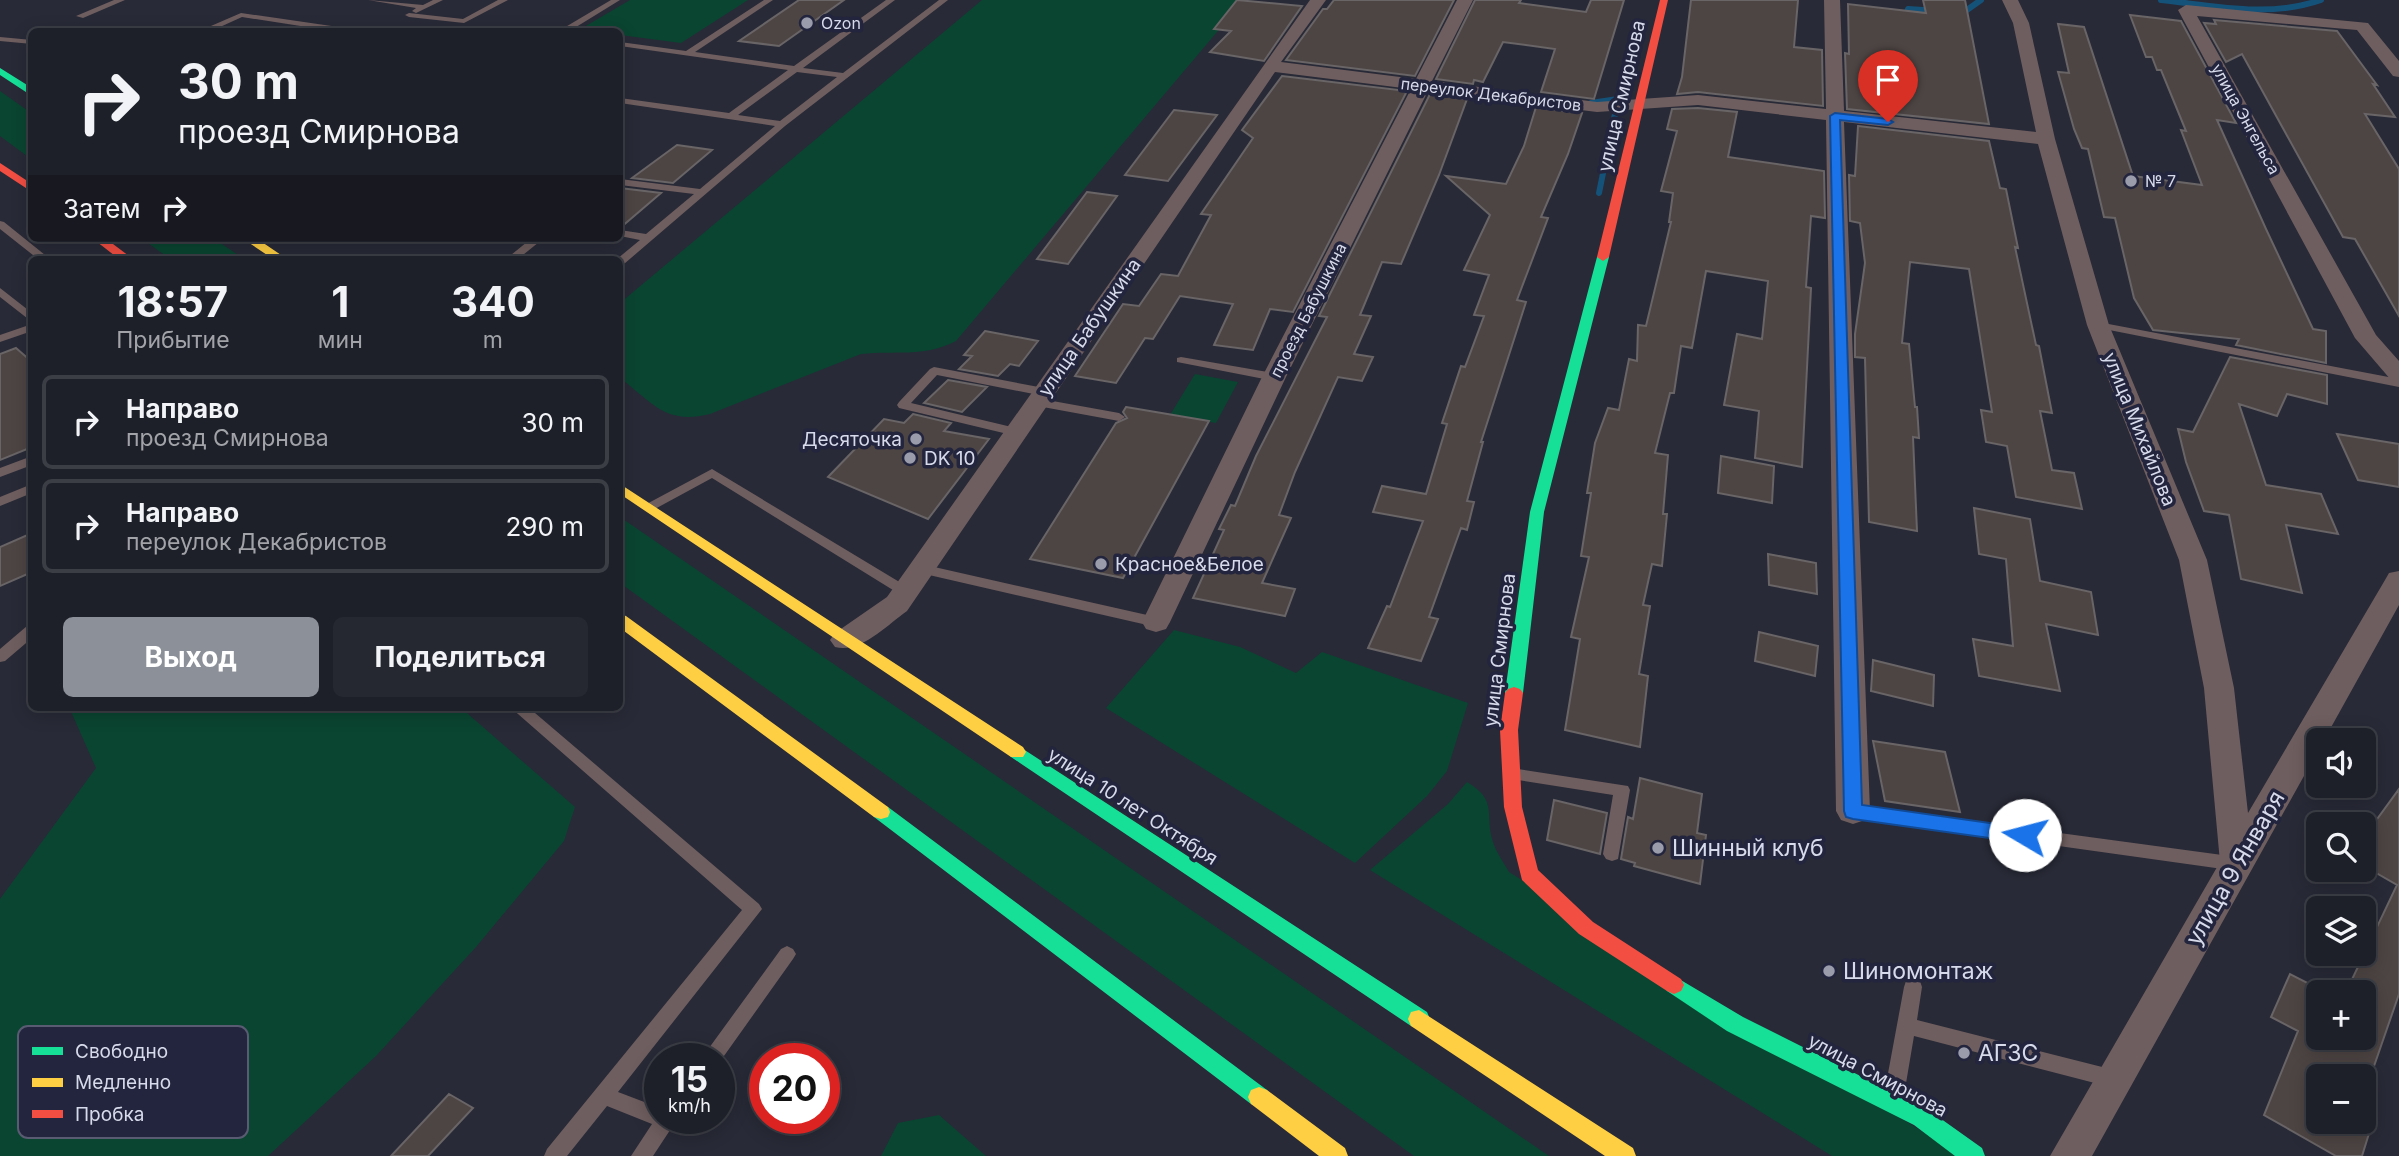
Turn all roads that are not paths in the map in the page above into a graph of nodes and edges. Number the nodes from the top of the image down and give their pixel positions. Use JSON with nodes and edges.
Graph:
{"nodes":[{"id":1,"x":121,"y":0,"type":"edge"},
{"id":2,"x":372,"y":0,"type":"edge"},
{"id":3,"x":439,"y":0,"type":"edge"},
{"id":4,"x":504,"y":0,"type":"edge"},
{"id":5,"x":617,"y":0,"type":"edge"},
{"id":6,"x":769,"y":0,"type":"edge"},
{"id":7,"x":891,"y":0,"type":"edge"},
{"id":8,"x":944,"y":0,"type":"edge"},
{"id":9,"x":1318,"y":0,"type":"edge"},
{"id":10,"x":1465,"y":0,"type":"edge"},
{"id":11,"x":1664,"y":0,"type":"edge"},
{"id":12,"x":1832,"y":0,"type":"edge"},
{"id":13,"x":2010,"y":0,"type":"edge"},
{"id":14,"x":424,"y":7,"type":"junction"},
{"id":15,"x":80,"y":16,"type":"dead end"},
{"id":16,"x":464,"y":21,"type":"junction"},
{"id":17,"x":210,"y":28,"type":"edge"},
{"id":18,"x":331,"y":28,"type":"edge"},
{"id":19,"x":470,"y":28,"type":"edge"},
{"id":20,"x":568,"y":28,"type":"edge"},
{"id":21,"x":0,"y":40,"type":"edge"},
{"id":22,"x":28,"y":42,"type":"edge"},
{"id":23,"x":623,"y":44,"type":"edge"},
{"id":24,"x":688,"y":54,"type":"junction"},
{"id":25,"x":1270,"y":66,"type":"junction"},
{"id":26,"x":797,"y":69,"type":"junction"},
{"id":27,"x":0,"y":71,"type":"edge"},
{"id":28,"x":2399,"y":72,"type":"edge"},
{"id":29,"x":845,"y":76,"type":"junction"},
{"id":30,"x":1423,"y":84,"type":"junction"},
{"id":31,"x":28,"y":90,"type":"edge"},
{"id":32,"x":623,"y":100,"type":"edge"},
{"id":33,"x":1641,"y":104,"type":"junction"},
{"id":34,"x":732,"y":115,"type":"junction"},
{"id":35,"x":1835,"y":116,"type":"junction"},
{"id":36,"x":782,"y":124,"type":"junction"},
{"id":37,"x":2046,"y":139,"type":"junction"},
{"id":38,"x":0,"y":166,"type":"edge"},
{"id":39,"x":623,"y":182,"type":"edge"},
{"id":40,"x":28,"y":186,"type":"edge"},
{"id":41,"x":703,"y":192,"type":"junction"},
{"id":42,"x":0,"y":224,"type":"edge"},
{"id":43,"x":623,"y":234,"type":"edge"},
{"id":44,"x":14,"y":235,"type":"junction"},
{"id":45,"x":649,"y":238,"type":"junction"},
{"id":46,"x":0,"y":240,"type":"edge"},
{"id":47,"x":104,"y":242,"type":"edge"},
{"id":48,"x":254,"y":242,"type":"edge"},
{"id":49,"x":534,"y":242,"type":"edge"},
{"id":50,"x":41,"y":256,"type":"edge"},
{"id":51,"x":123,"y":256,"type":"edge"},
{"id":52,"x":276,"y":256,"type":"edge"},
{"id":53,"x":515,"y":256,"type":"edge"},
{"id":54,"x":623,"y":260,"type":"edge"},
{"id":55,"x":0,"y":291,"type":"edge"},
{"id":56,"x":28,"y":316,"type":"edge"},
{"id":57,"x":2098,"y":325,"type":"junction"},
{"id":58,"x":28,"y":328,"type":"edge"},
{"id":59,"x":0,"y":339,"type":"edge"},
{"id":60,"x":1181,"y":359,"type":"dead end"},
{"id":61,"x":2399,"y":375,"type":"edge"},
{"id":62,"x":1274,"y":377,"type":"junction"},
{"id":63,"x":2399,"y":383,"type":"edge"},
{"id":64,"x":1040,"y":397,"type":"junction"},
{"id":65,"x":1119,"y":418,"type":"dead end"},
{"id":66,"x":1016,"y":432,"type":"junction"},
{"id":67,"x":28,"y":462,"type":"edge"},
{"id":68,"x":0,"y":473,"type":"edge"},
{"id":69,"x":28,"y":490,"type":"edge"},
{"id":70,"x":623,"y":490,"type":"edge"},
{"id":71,"x":0,"y":502,"type":"edge"},
{"id":72,"x":648,"y":508,"type":"junction"},
{"id":73,"x":921,"y":569,"type":"junction"},
{"id":74,"x":2399,"y":580,"type":"edge"},
{"id":75,"x":905,"y":592,"type":"junction"},
{"id":76,"x":623,"y":622,"type":"edge"},
{"id":77,"x":1157,"y":622,"type":"joint"},
{"id":78,"x":28,"y":633,"type":"edge"},
{"id":79,"x":845,"y":640,"type":"junction"},
{"id":80,"x":0,"y":657,"type":"edge"},
{"id":81,"x":522,"y":711,"type":"edge"},
{"id":82,"x":1511,"y":774,"type":"junction"},
{"id":83,"x":1853,"y":811,"type":"joint"},
{"id":84,"x":1612,"y":854,"type":"dead end"},
{"id":85,"x":2237,"y":864,"type":"junction"},
{"id":86,"x":786,"y":954,"type":"dead end"},
{"id":87,"x":1913,"y":987,"type":"dead end"},
{"id":88,"x":1906,"y":1026,"type":"junction"},
{"id":89,"x":722,"y":1043,"type":"edge"},
{"id":90,"x":2114,"y":1079,"type":"junction"},
{"id":91,"x":603,"y":1095,"type":"junction"},
{"id":92,"x":1893,"y":1103,"type":"junction"},
{"id":93,"x":644,"y":1111,"type":"edge"},
{"id":94,"x":655,"y":1134,"type":"edge"},
{"id":95,"x":554,"y":1156,"type":"edge"},
{"id":96,"x":641,"y":1156,"type":"edge"},
{"id":97,"x":1337,"y":1156,"type":"edge"},
{"id":98,"x":1625,"y":1156,"type":"edge"},
{"id":99,"x":1974,"y":1156,"type":"edge"},
{"id":100,"x":2070,"y":1156,"type":"edge"}],
"edges":[{"from":1,"to":15,"type":"lane"},
{"from":2,"to":14,"type":"lane"},
{"from":3,"to":14,"type":"lane"},
{"from":4,"to":16,"type":"lane"},
{"from":5,"to":20,"type":"lane"},
{"from":6,"to":24,"type":"lane"},
{"from":7,"to":26,"type":"lane"},
{"from":8,"to":29,"type":"lane"},
{"from":9,"to":25,"type":"street","name":"улица Бабушкина"},
{"from":10,"to":30,"type":"street","name":"проезд Бабушкина"},
{"from":11,"to":33,"type":"main road","name":"улица Смирнова"},
{"from":12,"to":35,"type":"street"},
{"from":13,"to":37,"type":"street","name":"улица Михайлова"},
{"from":14,"to":16,"type":"lane"},
{"from":16,"to":19,"type":"lane"},
{"from":17,"to":18,"type":"lane"},
{"from":21,"to":22,"type":"lane"},
{"from":23,"to":24,"type":"lane"},
{"from":24,"to":26,"type":"lane"},
{"from":25,"to":30,"type":"street","name":"переулок Декабристов"},
{"from":25,"to":64,"type":"street","name":"улица Бабушкина"},
{"from":26,"to":29,"type":"lane"},
{"from":26,"to":34,"type":"lane"},
{"from":27,"to":31,"type":"main road"},
{"from":28,"to":61,"type":"street","name":"улица Энгельса"},
{"from":29,"to":36,"type":"lane"},
{"from":30,"to":33,"type":"street","name":"переулок Декабристов"},
{"from":30,"to":62,"type":"street","name":"проезд Бабушкина"},
{"from":32,"to":34,"type":"lane"},
{"from":33,"to":35,"type":"street","name":"переулок Декабристов"},
{"from":33,"to":82,"type":"main road","name":"улица Смирнова"},
{"from":34,"to":36,"type":"lane"},
{"from":35,"to":37,"type":"street","name":"переулок Декабристов"},
{"from":35,"to":83,"type":"street"},
{"from":36,"to":41,"type":"lane"},
{"from":37,"to":57,"type":"street","name":"улица Михайлова"},
{"from":38,"to":40,"type":"main road"},
{"from":39,"to":41,"type":"lane"},
{"from":41,"to":45,"type":"lane"},
{"from":42,"to":44,"type":"lane"},
{"from":43,"to":45,"type":"lane"},
{"from":44,"to":46,"type":"lane"},
{"from":44,"to":50,"type":"lane"},
{"from":45,"to":54,"type":"lane"},
{"from":47,"to":51,"type":"main road"},
{"from":48,"to":52,"type":"main road"},
{"from":49,"to":53,"type":"lane"},
{"from":55,"to":56,"type":"lane"},
{"from":57,"to":63,"type":"lane"},
{"from":57,"to":85,"type":"street","name":"улица Михайлова"},
{"from":58,"to":59,"type":"lane"},
{"from":60,"to":62,"type":"lane"},
{"from":62,"to":77,"type":"street","name":"проезд Бабушкина"},
{"from":64,"to":65,"type":"lane"},
{"from":64,"to":66,"type":"street","name":"улица Бабушкина"},
{"from":64,"to":66,"type":"lane"},
{"from":66,"to":73,"type":"street","name":"улица Бабушкина"},
{"from":67,"to":68,"type":"lane"},
{"from":69,"to":71,"type":"lane"},
{"from":70,"to":72,"type":"main road","name":"улица 10 лет Октября"},
{"from":72,"to":75,"type":"lane"},
{"from":72,"to":79,"type":"main road","name":"улица 10 лет Октября"},
{"from":73,"to":75,"type":"street","name":"улица Бабушкина"},
{"from":73,"to":77,"type":"lane"},
{"from":74,"to":85,"type":"street","name":"улица 9 Января"},
{"from":75,"to":79,"type":"street","name":"улица Бабушкина"},
{"from":76,"to":97,"type":"main road"},
{"from":78,"to":80,"type":"lane"},
{"from":79,"to":98,"type":"main road","name":"улица 10 лет Октября"},
{"from":81,"to":91,"type":"lane"},
{"from":82,"to":84,"type":"lane"},
{"from":82,"to":92,"type":"main road","name":"улица Смирнова"},
{"from":83,"to":85,"type":"lane"},
{"from":85,"to":90,"type":"street","name":"улица 9 Января"},
{"from":86,"to":89,"type":"lane"},
{"from":87,"to":88,"type":"lane"},
{"from":88,"to":90,"type":"lane"},
{"from":88,"to":92,"type":"lane"},
{"from":90,"to":100,"type":"street","name":"улица 9 Января"},
{"from":91,"to":93,"type":"lane"},
{"from":91,"to":95,"type":"lane"},
{"from":92,"to":99,"type":"main road","name":"улица Смирнова"},
{"from":94,"to":96,"type":"lane"}]}
